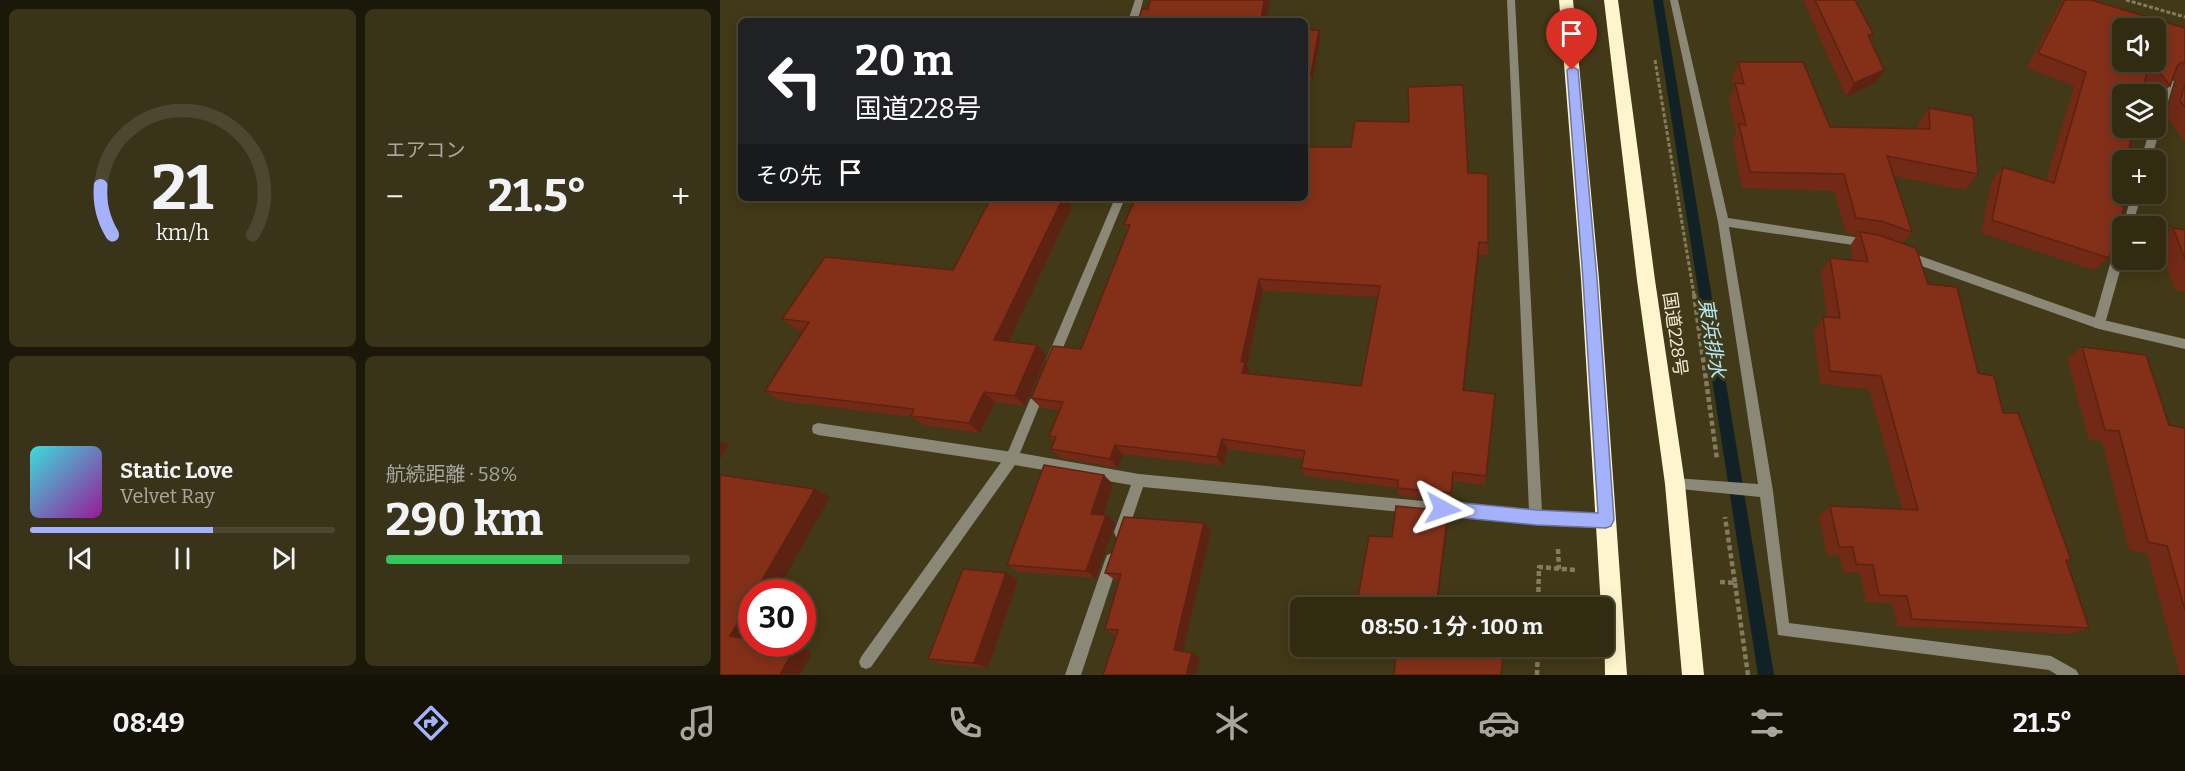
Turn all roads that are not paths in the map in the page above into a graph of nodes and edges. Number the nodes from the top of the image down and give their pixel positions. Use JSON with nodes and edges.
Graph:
{"nodes":[{"id":1,"x":1139,"y":0,"type":"edge"},
{"id":2,"x":1511,"y":0,"type":"edge"},
{"id":3,"x":1566,"y":0,"type":"edge"},
{"id":4,"x":1611,"y":0,"type":"edge"},
{"id":5,"x":1674,"y":0,"type":"edge"},
{"id":6,"x":1134,"y":18,"type":"edge"},
{"id":7,"x":2169,"y":81,"type":"edge"},
{"id":8,"x":2149,"y":150,"type":"edge"},
{"id":9,"x":1119,"y":201,"type":"edge"},
{"id":10,"x":1723,"y":222,"type":"junction"},
{"id":11,"x":2114,"y":270,"type":"edge"},
{"id":12,"x":2099,"y":324,"type":"junction"},
{"id":13,"x":2185,"y":344,"type":"edge"},
{"id":14,"x":818,"y":429,"type":"dead end"},
{"id":15,"x":1011,"y":458,"type":"junction"},
{"id":16,"x":1139,"y":480,"type":"junction"},
{"id":17,"x":1675,"y":484,"type":"junction"},
{"id":18,"x":1766,"y":491,"type":"junction"},
{"id":19,"x":1536,"y":518,"type":"junction"},
{"id":20,"x":1606,"y":520,"type":"junction"},
{"id":21,"x":866,"y":662,"type":"dead end"},
{"id":22,"x":1073,"y":675,"type":"edge"},
{"id":23,"x":1616,"y":675,"type":"edge"},
{"id":24,"x":1693,"y":675,"type":"edge"},
{"id":25,"x":2071,"y":675,"type":"edge"}],
"edges":[{"from":1,"to":6,"type":"street"},
{"from":2,"to":19,"type":"street"},
{"from":3,"to":20,"type":"highway"},
{"from":4,"to":17,"type":"highway","name":"国道228号"},
{"from":5,"to":10,"type":"street"},
{"from":7,"to":8,"type":"street"},
{"from":9,"to":15,"type":"street"},
{"from":10,"to":12,"type":"street"},
{"from":10,"to":18,"type":"street"},
{"from":11,"to":12,"type":"street"},
{"from":12,"to":13,"type":"street"},
{"from":14,"to":15,"type":"street"},
{"from":15,"to":16,"type":"street"},
{"from":15,"to":21,"type":"street"},
{"from":16,"to":19,"type":"street"},
{"from":16,"to":22,"type":"street"},
{"from":17,"to":18,"type":"street"},
{"from":17,"to":24,"type":"highway","name":"国道228号"},
{"from":18,"to":25,"type":"street"},
{"from":19,"to":20,"type":"street"},
{"from":20,"to":23,"type":"highway"}]}
